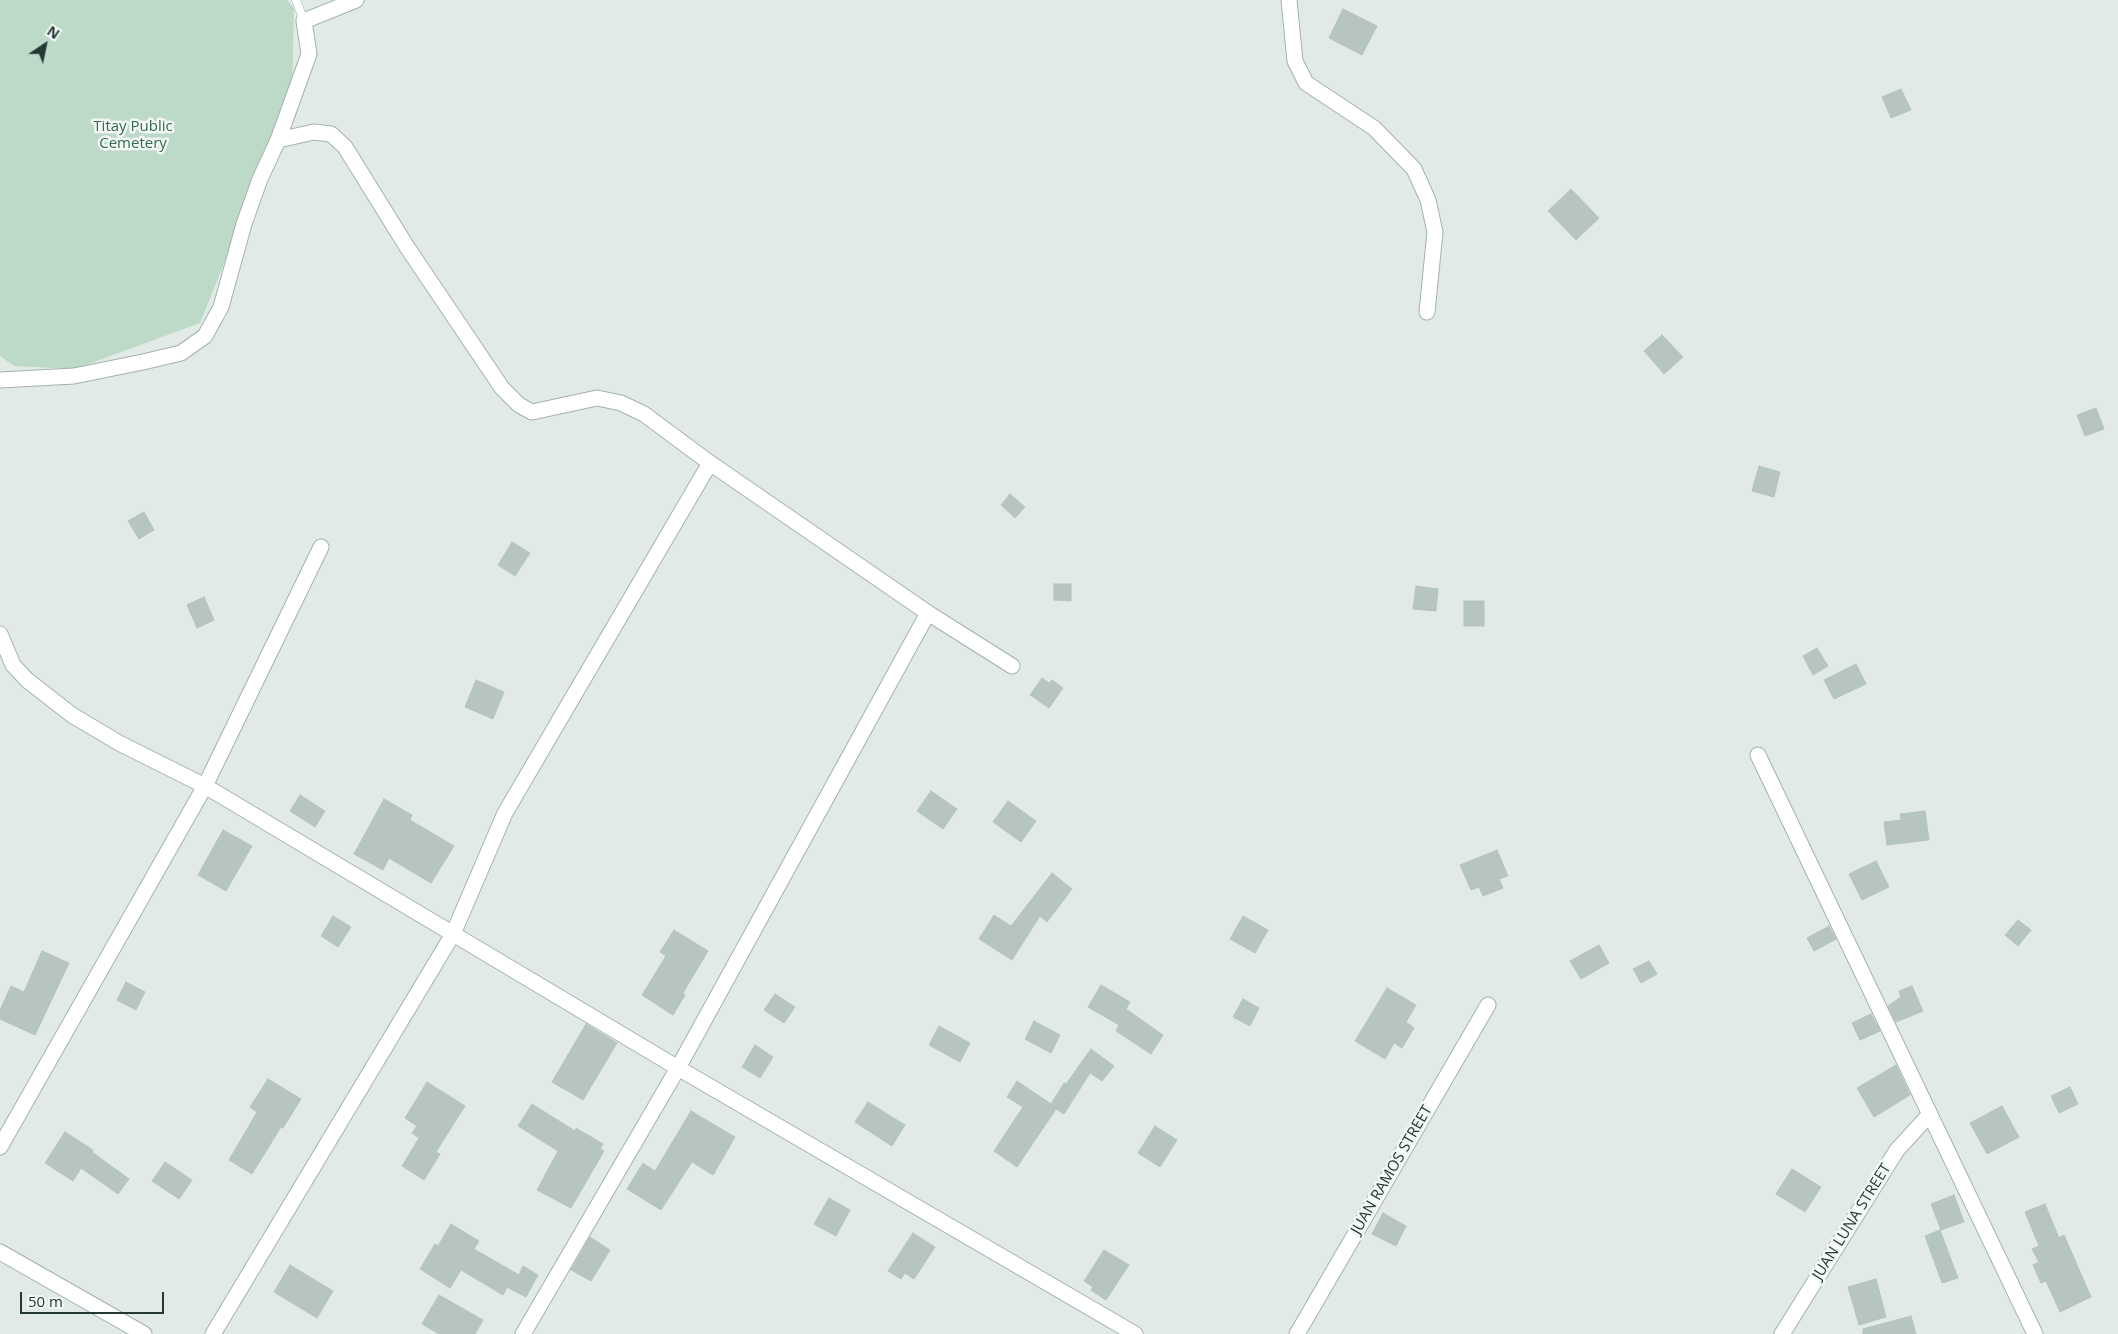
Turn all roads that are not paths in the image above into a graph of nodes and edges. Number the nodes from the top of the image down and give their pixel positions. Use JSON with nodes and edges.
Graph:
{"nodes":[{"id":1,"x":296,"y":0,"type":"edge"},
{"id":2,"x":356,"y":0,"type":"edge"},
{"id":3,"x":1289,"y":0,"type":"edge"},
{"id":4,"x":304,"y":21,"type":"junction"},
{"id":5,"x":278,"y":140,"type":"junction"},
{"id":6,"x":1427,"y":312,"type":"dead end"},
{"id":7,"x":0,"y":380,"type":"edge"},
{"id":8,"x":710,"y":463,"type":"junction"},
{"id":9,"x":321,"y":547,"type":"dead end"},
{"id":10,"x":928,"y":613,"type":"junction"},
{"id":11,"x":0,"y":634,"type":"edge"},
{"id":12,"x":1012,"y":666,"type":"dead end"},
{"id":13,"x":1758,"y":755,"type":"dead end"},
{"id":14,"x":205,"y":786,"type":"junction"},
{"id":15,"x":453,"y":934,"type":"junction"},
{"id":16,"x":1488,"y":1005,"type":"dead end"},
{"id":17,"x":678,"y":1068,"type":"junction"},
{"id":18,"x":1929,"y":1115,"type":"junction"},
{"id":19,"x":0,"y":1147,"type":"edge"},
{"id":20,"x":0,"y":1252,"type":"edge"},
{"id":21,"x":144,"y":1334,"type":"edge"},
{"id":22,"x":212,"y":1334,"type":"edge"},
{"id":23,"x":523,"y":1334,"type":"edge"},
{"id":24,"x":1134,"y":1334,"type":"edge"},
{"id":25,"x":1296,"y":1334,"type":"edge"},
{"id":26,"x":1782,"y":1334,"type":"edge"},
{"id":27,"x":2035,"y":1334,"type":"edge"}],
"edges":[{"from":1,"to":4,"type":"lane"},
{"from":2,"to":4,"type":"street"},
{"from":3,"to":6,"type":"street"},
{"from":4,"to":5,"type":"street"},
{"from":5,"to":7,"type":"street"},
{"from":5,"to":8,"type":"street"},
{"from":8,"to":10,"type":"street"},
{"from":8,"to":15,"type":"street"},
{"from":9,"to":14,"type":"street"},
{"from":10,"to":12,"type":"street"},
{"from":10,"to":17,"type":"street"},
{"from":11,"to":14,"type":"street"},
{"from":13,"to":18,"type":"street"},
{"from":14,"to":15,"type":"street"},
{"from":14,"to":19,"type":"street"},
{"from":15,"to":17,"type":"street"},
{"from":15,"to":22,"type":"street"},
{"from":16,"to":25,"type":"street","name":"JUAN RAMOS STREET"},
{"from":17,"to":23,"type":"street"},
{"from":17,"to":24,"type":"street"},
{"from":18,"to":26,"type":"street","name":"JUAN LUNA STREET"},
{"from":18,"to":27,"type":"street"},
{"from":20,"to":21,"type":"street"}]}
